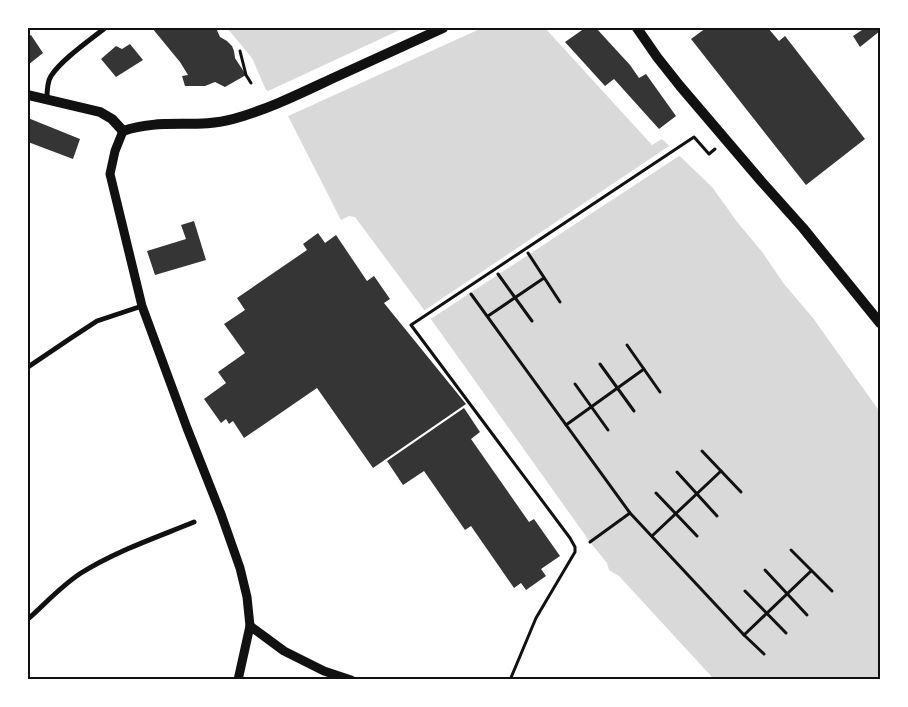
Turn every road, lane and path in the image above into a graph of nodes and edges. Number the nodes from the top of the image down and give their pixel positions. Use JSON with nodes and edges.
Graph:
{"nodes":[{"id":1,"x":105,"y":28,"type":"edge"},
{"id":2,"x":443,"y":28,"type":"edge"},
{"id":3,"x":637,"y":28,"type":"edge"},
{"id":4,"x":240,"y":51,"type":"dead end"},
{"id":5,"x":252,"y":83,"type":"dead end"},
{"id":6,"x":28,"y":95,"type":"edge"},
{"id":7,"x":47,"y":99,"type":"junction"},
{"id":8,"x":123,"y":131,"type":"junction"},
{"id":9,"x":716,"y":149,"type":"dead end"},
{"id":10,"x":528,"y":252,"type":"dead end"},
{"id":11,"x":498,"y":274,"type":"dead end"},
{"id":12,"x":544,"y":278,"type":"junction"},
{"id":13,"x":471,"y":294,"type":"dead end"},
{"id":14,"x":515,"y":297,"type":"junction"},
{"id":15,"x":560,"y":302,"type":"dead end"},
{"id":16,"x":142,"y":306,"type":"junction"},
{"id":17,"x":488,"y":316,"type":"junction"},
{"id":18,"x":532,"y":321,"type":"dead end"},
{"id":19,"x":880,"y":324,"type":"edge"},
{"id":20,"x":627,"y":345,"type":"dead end"},
{"id":21,"x":600,"y":364,"type":"dead end"},
{"id":22,"x":28,"y":367,"type":"edge"},
{"id":23,"x":644,"y":370,"type":"junction"},
{"id":24,"x":575,"y":384,"type":"dead end"},
{"id":25,"x":618,"y":388,"type":"junction"},
{"id":26,"x":660,"y":392,"type":"dead end"},
{"id":27,"x":592,"y":407,"type":"junction"},
{"id":28,"x":634,"y":411,"type":"dead end"},
{"id":29,"x":566,"y":425,"type":"junction"},
{"id":30,"x":608,"y":430,"type":"dead end"},
{"id":31,"x":702,"y":451,"type":"dead end"},
{"id":32,"x":677,"y":472,"type":"dead end"},
{"id":33,"x":721,"y":472,"type":"junction"},
{"id":34,"x":741,"y":492,"type":"dead end"},
{"id":35,"x":656,"y":493,"type":"dead end"},
{"id":36,"x":697,"y":494,"type":"junction"},
{"id":37,"x":630,"y":513,"type":"junction"},
{"id":38,"x":676,"y":514,"type":"junction"},
{"id":39,"x":717,"y":516,"type":"dead end"},
{"id":40,"x":194,"y":522,"type":"dead end"},
{"id":41,"x":652,"y":536,"type":"junction"},
{"id":42,"x":697,"y":536,"type":"dead end"},
{"id":43,"x":590,"y":542,"type":"dead end"},
{"id":44,"x":791,"y":550,"type":"dead end"},
{"id":45,"x":765,"y":570,"type":"dead end"},
{"id":46,"x":811,"y":571,"type":"junction"},
{"id":47,"x":744,"y":591,"type":"dead end"},
{"id":48,"x":832,"y":591,"type":"dead end"},
{"id":49,"x":788,"y":594,"type":"junction"},
{"id":50,"x":767,"y":614,"type":"junction"},
{"id":51,"x":807,"y":615,"type":"dead end"},
{"id":52,"x":28,"y":619,"type":"edge"},
{"id":53,"x":250,"y":626,"type":"junction"},
{"id":54,"x":786,"y":634,"type":"dead end"},
{"id":55,"x":744,"y":635,"type":"junction"},
{"id":56,"x":764,"y":654,"type":"dead end"},
{"id":57,"x":238,"y":680,"type":"edge"},
{"id":58,"x":351,"y":680,"type":"edge"},
{"id":59,"x":510,"y":680,"type":"edge"}],
"edges":[{"from":1,"to":7,"type":"street"},
{"from":2,"to":8,"type":"main road"},
{"from":3,"to":19,"type":"main road"},
{"from":4,"to":5,"type":"path"},
{"from":6,"to":7,"type":"main road"},
{"from":7,"to":8,"type":"main road"},
{"from":8,"to":16,"type":"street"},
{"from":9,"to":59,"type":"path"},
{"from":10,"to":12,"type":"path"},
{"from":11,"to":14,"type":"path"},
{"from":12,"to":14,"type":"path"},
{"from":12,"to":15,"type":"path"},
{"from":13,"to":17,"type":"path"},
{"from":14,"to":17,"type":"path"},
{"from":14,"to":18,"type":"path"},
{"from":16,"to":22,"type":"street"},
{"from":16,"to":53,"type":"street"},
{"from":17,"to":29,"type":"path"},
{"from":20,"to":23,"type":"path"},
{"from":21,"to":25,"type":"path"},
{"from":23,"to":25,"type":"path"},
{"from":23,"to":26,"type":"path"},
{"from":24,"to":27,"type":"path"},
{"from":25,"to":27,"type":"path"},
{"from":25,"to":28,"type":"path"},
{"from":27,"to":29,"type":"path"},
{"from":27,"to":30,"type":"path"},
{"from":29,"to":37,"type":"path"},
{"from":31,"to":33,"type":"path"},
{"from":32,"to":36,"type":"path"},
{"from":33,"to":34,"type":"path"},
{"from":33,"to":36,"type":"path"},
{"from":35,"to":38,"type":"path"},
{"from":36,"to":38,"type":"path"},
{"from":36,"to":39,"type":"path"},
{"from":37,"to":41,"type":"path"},
{"from":37,"to":43,"type":"path"},
{"from":38,"to":41,"type":"path"},
{"from":38,"to":42,"type":"path"},
{"from":40,"to":52,"type":"street"},
{"from":41,"to":55,"type":"path"},
{"from":44,"to":46,"type":"path"},
{"from":45,"to":49,"type":"path"},
{"from":46,"to":48,"type":"path"},
{"from":46,"to":49,"type":"path"},
{"from":47,"to":50,"type":"path"},
{"from":49,"to":50,"type":"path"},
{"from":49,"to":51,"type":"path"},
{"from":50,"to":54,"type":"path"},
{"from":50,"to":55,"type":"path"},
{"from":53,"to":57,"type":"street"},
{"from":53,"to":58,"type":"street"},
{"from":55,"to":56,"type":"path"}]}
